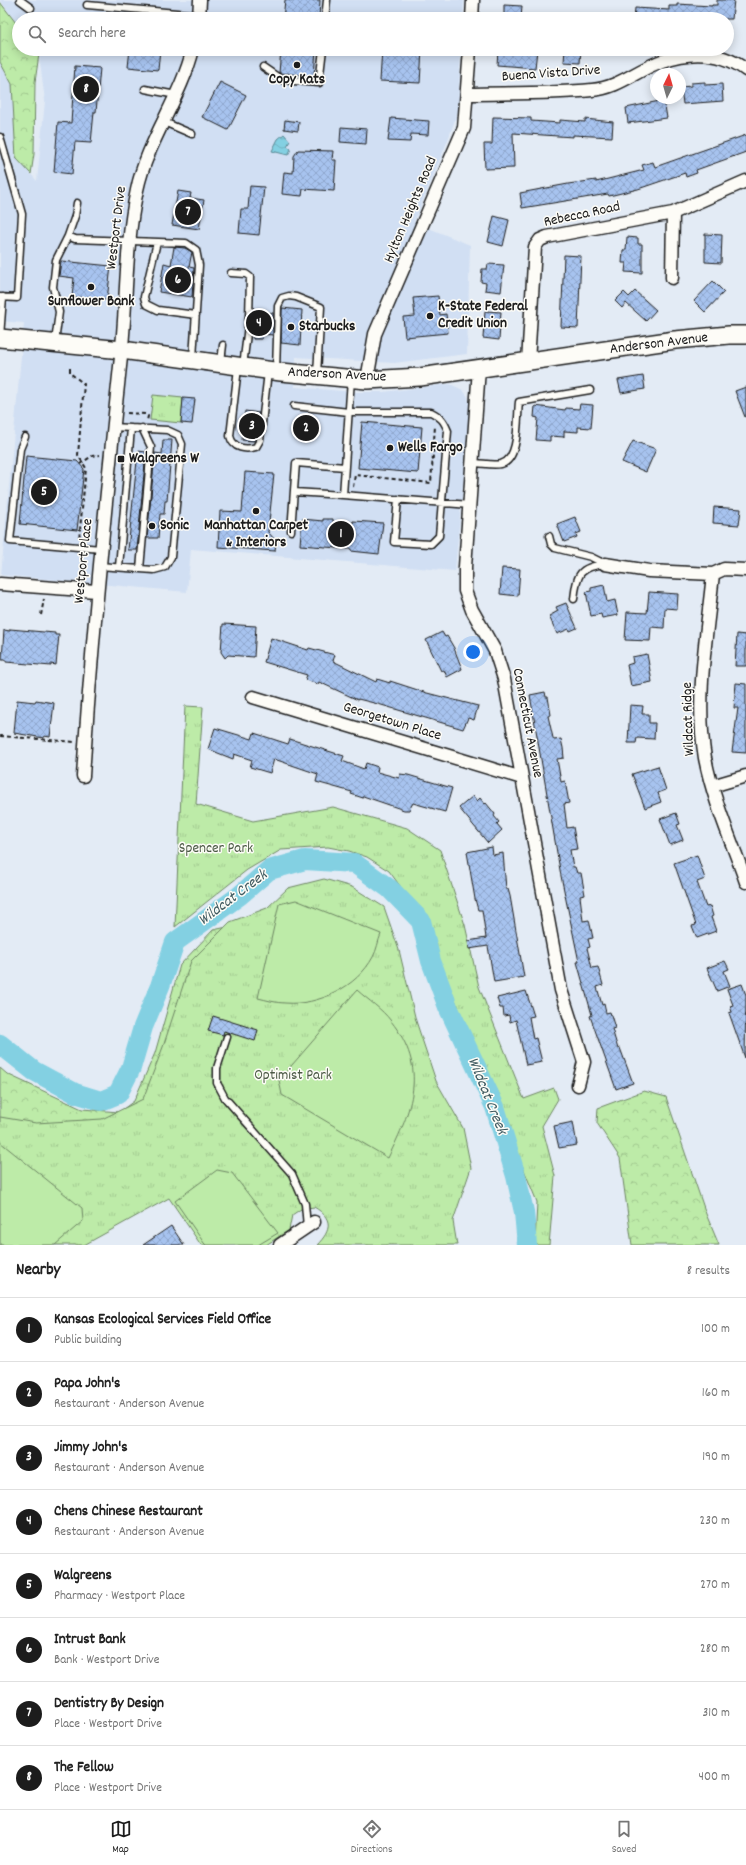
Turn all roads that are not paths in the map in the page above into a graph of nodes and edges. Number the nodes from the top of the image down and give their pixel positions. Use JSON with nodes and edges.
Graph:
{"nodes":[{"id":1,"x":20,"y":0,"type":"edge"},
{"id":2,"x":200,"y":0,"type":"edge"},
{"id":3,"x":327,"y":0,"type":"edge"},
{"id":4,"x":473,"y":0,"type":"edge"},
{"id":5,"x":86,"y":5,"type":"dead end"},
{"id":6,"x":31,"y":8,"type":"dead end"},
{"id":7,"x":152,"y":12,"type":"edge"},
{"id":8,"x":199,"y":12,"type":"edge"},
{"id":9,"x":326,"y":12,"type":"edge"},
{"id":10,"x":472,"y":12,"type":"edge"},
{"id":11,"x":191,"y":56,"type":"edge"},
{"id":12,"x":321,"y":56,"type":"edge"},
{"id":13,"x":470,"y":56,"type":"edge"},
{"id":14,"x":683,"y":56,"type":"edge"},
{"id":15,"x":716,"y":56,"type":"edge"},
{"id":16,"x":262,"y":67,"type":"dead end"},
{"id":17,"x":746,"y":70,"type":"edge"},
{"id":18,"x":145,"y":89,"type":"dead end"},
{"id":19,"x":468,"y":94,"type":"junction"},
{"id":20,"x":176,"y":95,"type":"junction"},
{"id":21,"x":164,"y":122,"type":"junction"},
{"id":22,"x":192,"y":134,"type":"dead end"},
{"id":23,"x":0,"y":137,"type":"edge"},
{"id":24,"x":746,"y":181,"type":"edge"},
{"id":25,"x":76,"y":203,"type":"dead end"},
{"id":26,"x":673,"y":213,"type":"junction"},
{"id":27,"x":68,"y":236,"type":"junction"},
{"id":28,"x":129,"y":242,"type":"junction"},
{"id":29,"x":157,"y":242,"type":"junction"},
{"id":30,"x":231,"y":273,"type":"dead end"},
{"id":31,"x":672,"y":278,"type":"dead end"},
{"id":32,"x":1,"y":297,"type":"edge"},
{"id":33,"x":196,"y":315,"type":"junction"},
{"id":34,"x":746,"y":335,"type":"edge"},
{"id":35,"x":0,"y":339,"type":"edge"},
{"id":36,"x":55,"y":343,"type":"junction"},
{"id":37,"x":223,"y":345,"type":"dead end"},
{"id":38,"x":122,"y":350,"type":"junction"},
{"id":39,"x":192,"y":360,"type":"junction"},
{"id":40,"x":528,"y":362,"type":"junction"},
{"id":41,"x":220,"y":364,"type":"junction"},
{"id":42,"x":240,"y":367,"type":"junction"},
{"id":43,"x":479,"y":368,"type":"junction"},
{"id":44,"x":272,"y":371,"type":"junction"},
{"id":45,"x":316,"y":376,"type":"junction"},
{"id":46,"x":359,"y":380,"type":"junction"},
{"id":47,"x":590,"y":390,"type":"dead end"},
{"id":48,"x":294,"y":406,"type":"dead end"},
{"id":49,"x":349,"y":412,"type":"junction"},
{"id":50,"x":114,"y":427,"type":"junction"},
{"id":51,"x":131,"y":428,"type":"junction"},
{"id":52,"x":142,"y":428,"type":"junction"},
{"id":53,"x":25,"y":437,"type":"dead end"},
{"id":54,"x":473,"y":463,"type":"junction"},
{"id":55,"x":345,"y":467,"type":"junction"},
{"id":56,"x":294,"y":492,"type":"junction"},
{"id":57,"x":343,"y":495,"type":"junction"},
{"id":58,"x":398,"y":499,"type":"junction"},
{"id":59,"x":442,"y":502,"type":"junction"},
{"id":60,"x":470,"y":505,"type":"junction"},
{"id":61,"x":291,"y":531,"type":"dead end"},
{"id":62,"x":549,"y":536,"type":"dead end"},
{"id":63,"x":101,"y":549,"type":"junction"},
{"id":64,"x":605,"y":564,"type":"junction"},
{"id":65,"x":99,"y":566,"type":"junction"},
{"id":66,"x":119,"y":567,"type":"junction"},
{"id":67,"x":140,"y":569,"type":"junction"},
{"id":68,"x":746,"y":570,"type":"edge"},
{"id":69,"x":713,"y":574,"type":"junction"},
{"id":70,"x":0,"y":584,"type":"edge"},
{"id":71,"x":96,"y":591,"type":"junction"},
{"id":72,"x":574,"y":599,"type":"dead end"},
{"id":73,"x":253,"y":697,"type":"dead end"},
{"id":74,"x":83,"y":776,"type":"dead end"},
{"id":75,"x":746,"y":776,"type":"edge"},
{"id":76,"x":522,"y":778,"type":"junction"},
{"id":77,"x":712,"y":786,"type":"junction"},
{"id":78,"x":746,"y":882,"type":"edge"},
{"id":79,"x":227,"y":1037,"type":"dead end"},
{"id":80,"x":578,"y":1085,"type":"dead end"},
{"id":81,"x":310,"y":1224,"type":"joint"},
{"id":82,"x":280,"y":1245,"type":"edge"}],
"edges":[{"from":1,"to":6,"type":"lane"},
{"from":2,"to":8,"type":"street"},
{"from":3,"to":9,"type":"lane"},
{"from":4,"to":10,"type":"street"},
{"from":5,"to":7,"type":"lane"},
{"from":11,"to":20,"type":"street","name":"Westport Drive"},
{"from":12,"to":16,"type":"lane"},
{"from":13,"to":19,"type":"street","name":"Hylton Heights Road"},
{"from":14,"to":19,"type":"street","name":"Buena Vista Drive"},
{"from":15,"to":17,"type":"street","name":"Buena Vista Drive"},
{"from":18,"to":20,"type":"lane"},
{"from":19,"to":46,"type":"street","name":"Hylton Heights Road"},
{"from":20,"to":21,"type":"street","name":"Westport Drive"},
{"from":21,"to":22,"type":"lane"},
{"from":21,"to":28,"type":"street","name":"Westport Drive"},
{"from":23,"to":32,"type":"lane"},
{"from":24,"to":26,"type":"street","name":"Rebecca Road"},
{"from":25,"to":27,"type":"lane"},
{"from":26,"to":31,"type":"street"},
{"from":26,"to":40,"type":"street","name":"Rebecca Road"},
{"from":27,"to":28,"type":"lane"},
{"from":27,"to":36,"type":"lane"},
{"from":28,"to":29,"type":"lane"},
{"from":28,"to":38,"type":"street","name":"Westport Drive"},
{"from":29,"to":33,"type":"lane"},
{"from":29,"to":33,"type":"lane"},
{"from":30,"to":42,"type":"lane"},
{"from":32,"to":35,"type":"lane"},
{"from":33,"to":39,"type":"lane"},
{"from":34,"to":40,"type":"main road","name":"Anderson Avenue"},
{"from":35,"to":36,"type":"main road","name":"Anderson Avenue"},
{"from":36,"to":38,"type":"main road","name":"Anderson Avenue"},
{"from":37,"to":41,"type":"lane"},
{"from":38,"to":39,"type":"main road","name":"Anderson Avenue"},
{"from":38,"to":50,"type":"street","name":"Westport Place"},
{"from":39,"to":41,"type":"main road","name":"Anderson Avenue"},
{"from":40,"to":43,"type":"main road","name":"Anderson Avenue"},
{"from":41,"to":42,"type":"main road","name":"Anderson Avenue"},
{"from":42,"to":44,"type":"main road","name":"Anderson Avenue"},
{"from":42,"to":44,"type":"lane"},
{"from":43,"to":46,"type":"main road","name":"Anderson Avenue"},
{"from":43,"to":54,"type":"street","name":"Connecticut Avenue"},
{"from":44,"to":45,"type":"main road","name":"Anderson Avenue"},
{"from":44,"to":45,"type":"lane"},
{"from":45,"to":46,"type":"main road","name":"Anderson Avenue"},
{"from":46,"to":49,"type":"lane"},
{"from":47,"to":54,"type":"lane"},
{"from":48,"to":49,"type":"lane"},
{"from":49,"to":55,"type":"lane"},
{"from":49,"to":59,"type":"lane"},
{"from":50,"to":51,"type":"lane"},
{"from":50,"to":63,"type":"street","name":"Westport Place"},
{"from":51,"to":52,"type":"lane"},
{"from":51,"to":66,"type":"lane"},
{"from":52,"to":67,"type":"lane"},
{"from":52,"to":67,"type":"lane"},
{"from":53,"to":63,"type":"lane"},
{"from":54,"to":60,"type":"street","name":"Connecticut Avenue"},
{"from":55,"to":56,"type":"lane"},
{"from":55,"to":57,"type":"lane"},
{"from":56,"to":57,"type":"lane"},
{"from":56,"to":61,"type":"lane"},
{"from":57,"to":58,"type":"lane"},
{"from":58,"to":59,"type":"lane"},
{"from":58,"to":59,"type":"lane"},
{"from":59,"to":60,"type":"lane"},
{"from":60,"to":76,"type":"street","name":"Connecticut Avenue"},
{"from":62,"to":64,"type":"lane"},
{"from":63,"to":65,"type":"street","name":"Westport Place"},
{"from":64,"to":69,"type":"street"},
{"from":64,"to":72,"type":"lane"},
{"from":65,"to":66,"type":"lane"},
{"from":65,"to":71,"type":"street","name":"Westport Place"},
{"from":66,"to":67,"type":"lane"},
{"from":68,"to":69,"type":"street"},
{"from":69,"to":77,"type":"street","name":"Wildcat Ridge"},
{"from":70,"to":71,"type":"street"},
{"from":71,"to":74,"type":"street","name":"Westport Place"},
{"from":73,"to":76,"type":"street","name":"Georgetown Place"},
{"from":75,"to":77,"type":"street"},
{"from":76,"to":80,"type":"street","name":"Connecticut Avenue"},
{"from":77,"to":78,"type":"street","name":"Wildcat Ridge"},
{"from":79,"to":81,"type":"lane"},
{"from":81,"to":82,"type":"street"}]}
